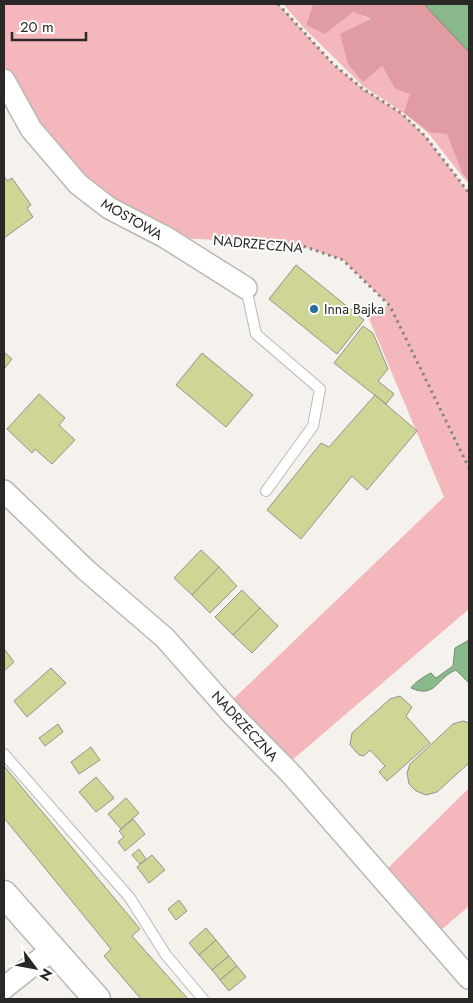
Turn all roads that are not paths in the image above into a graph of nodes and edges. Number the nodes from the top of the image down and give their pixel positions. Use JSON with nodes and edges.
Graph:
{"nodes":[{"id":1,"x":4,"y":80,"type":"edge"},
{"id":2,"x":246,"y":288,"type":"joint"},
{"id":3,"x":4,"y":491,"type":"edge"},
{"id":4,"x":266,"y":491,"type":"dead end"},
{"id":5,"x":4,"y":754,"type":"edge"},
{"id":6,"x":4,"y":894,"type":"edge"},
{"id":7,"x":53,"y":949,"type":"junction"},
{"id":8,"x":469,"y":978,"type":"edge"},
{"id":9,"x":4,"y":988,"type":"edge"},
{"id":10,"x":97,"y":999,"type":"edge"},
{"id":11,"x":203,"y":999,"type":"edge"}],
"edges":[{"from":1,"to":2,"type":"street","name":"MOSTOWA"},
{"from":2,"to":4,"type":"lane"},
{"from":3,"to":8,"type":"street","name":"NADRZECZNA"},
{"from":5,"to":11,"type":"lane"},
{"from":6,"to":7,"type":"street"},
{"from":7,"to":9,"type":"street"},
{"from":7,"to":10,"type":"street"}]}
